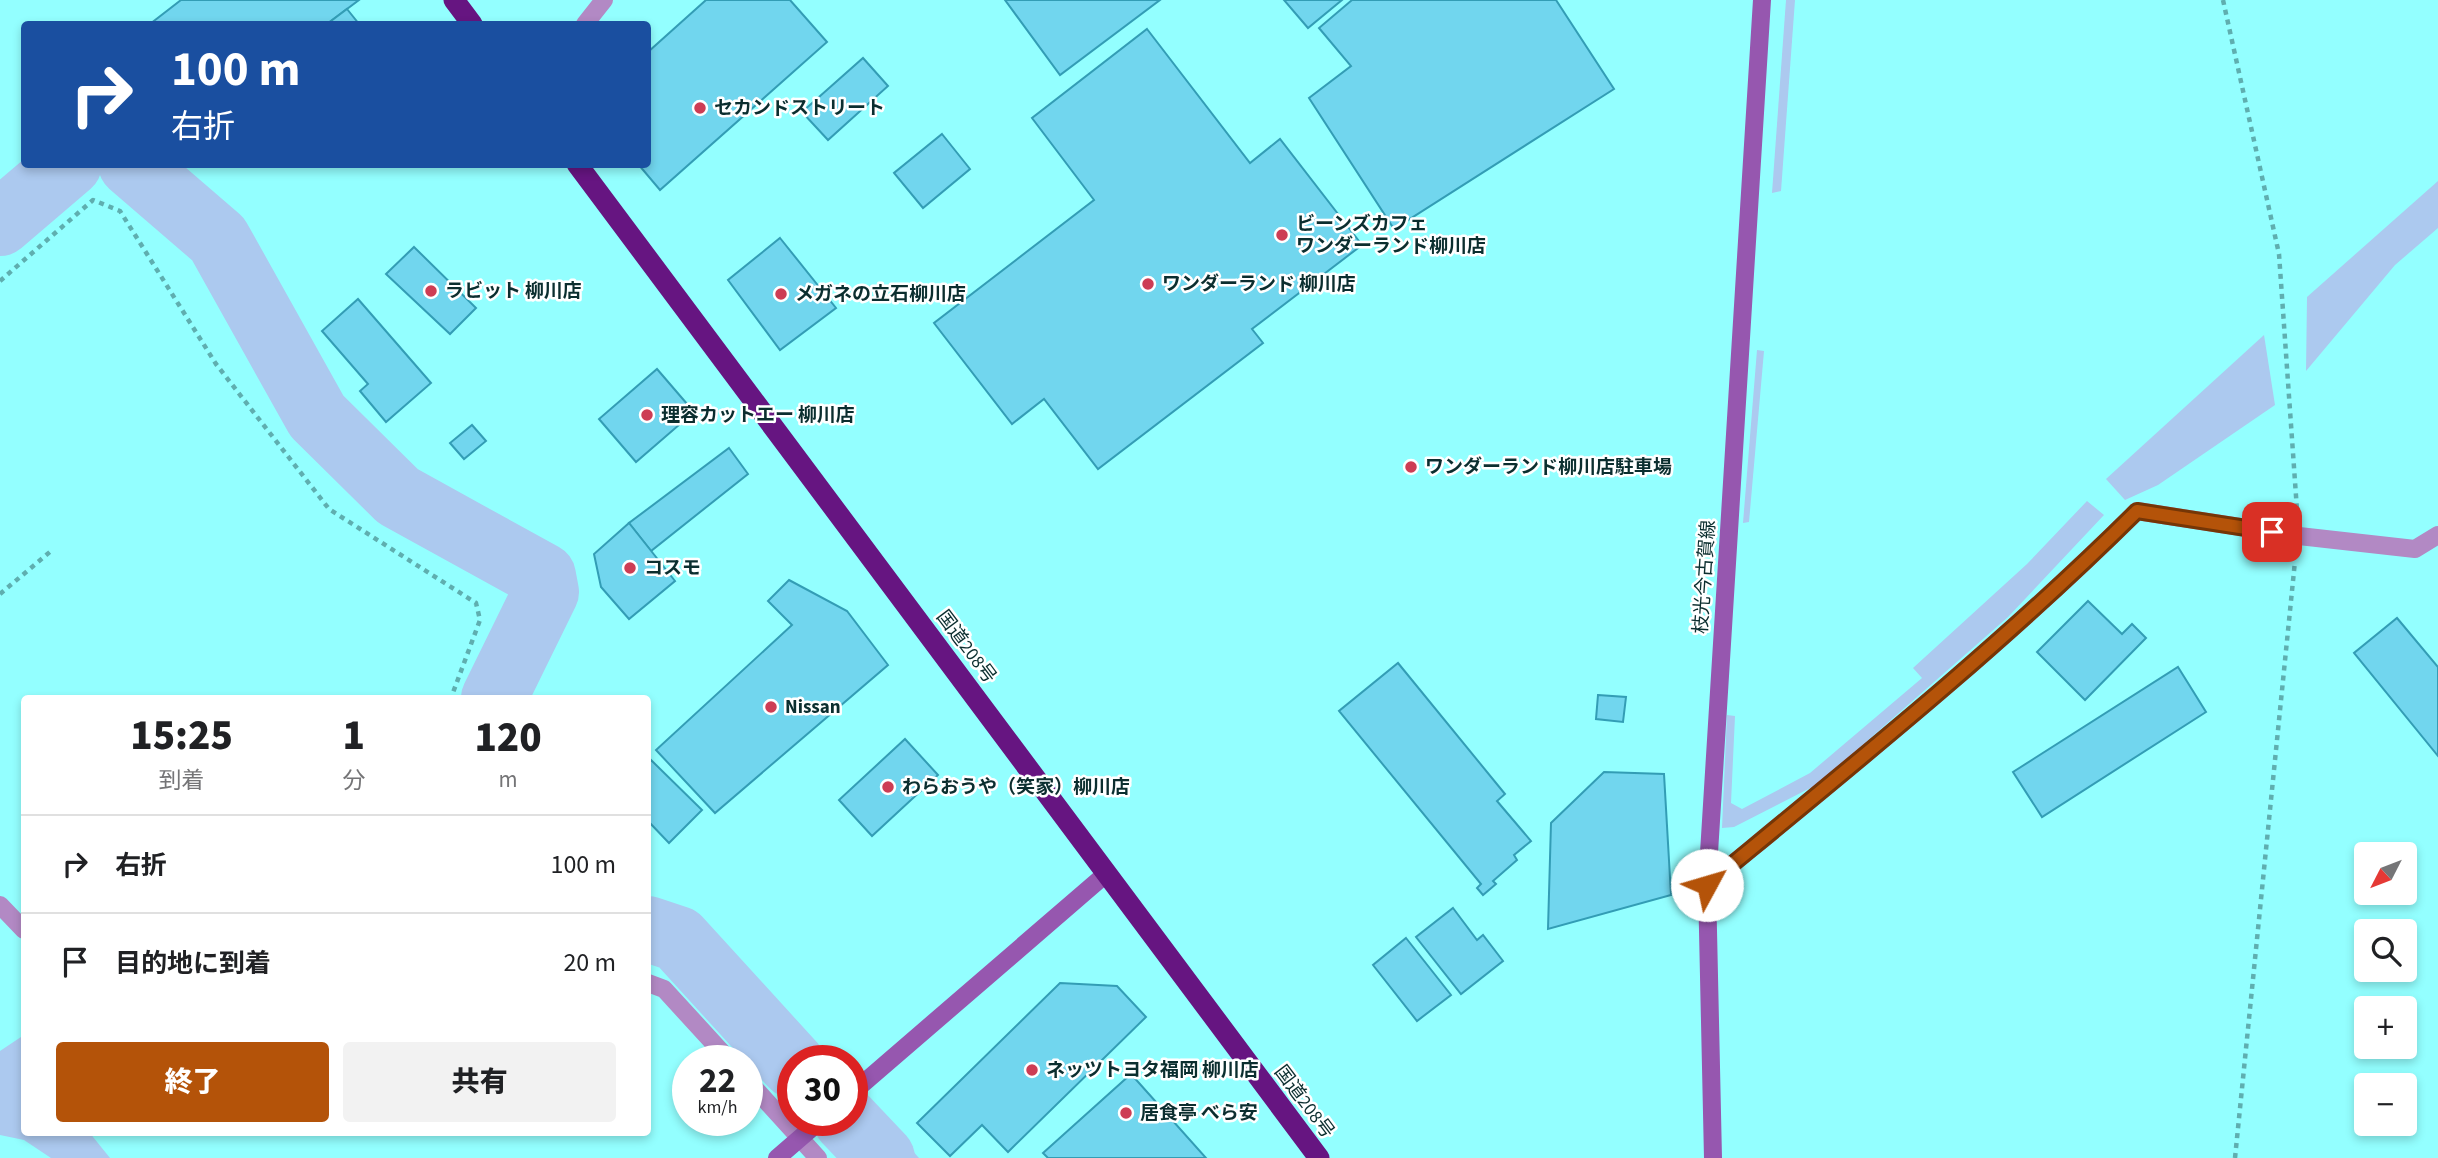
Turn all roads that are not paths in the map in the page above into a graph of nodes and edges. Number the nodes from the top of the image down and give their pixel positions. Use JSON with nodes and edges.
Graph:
{"nodes":[{"id":1,"x":454,"y":0,"type":"edge"},
{"id":2,"x":604,"y":0,"type":"edge"},
{"id":3,"x":1762,"y":0,"type":"edge"},
{"id":4,"x":470,"y":21,"type":"edge"},
{"id":5,"x":588,"y":21,"type":"edge"},
{"id":6,"x":580,"y":168,"type":"edge"},
{"id":7,"x":2438,"y":535,"type":"edge"},
{"id":8,"x":1107,"y":873,"type":"junction"},
{"id":9,"x":1707,"y":885,"type":"junction"},
{"id":10,"x":0,"y":905,"type":"edge"},
{"id":11,"x":21,"y":927,"type":"edge"},
{"id":12,"x":651,"y":984,"type":"edge"},
{"id":13,"x":715,"y":1045,"type":"edge"},
{"id":14,"x":868,"y":1079,"type":"edge"},
{"id":15,"x":763,"y":1098,"type":"edge"},
{"id":16,"x":802,"y":1136,"type":"edge"},
{"id":17,"x":800,"y":1138,"type":"junction"},
{"id":18,"x":778,"y":1158,"type":"edge"},
{"id":19,"x":818,"y":1158,"type":"edge"},
{"id":20,"x":1318,"y":1158,"type":"edge"},
{"id":21,"x":1713,"y":1158,"type":"edge"}],
"edges":[{"from":1,"to":4,"type":"highway"},
{"from":2,"to":5,"type":"street"},
{"from":3,"to":9,"type":"main road","name":"枝光今古賀線"},
{"from":6,"to":8,"type":"highway","name":"国道208号"},
{"from":7,"to":9,"type":"street"},
{"from":8,"to":14,"type":"main road"},
{"from":8,"to":20,"type":"highway","name":"国道208号"},
{"from":9,"to":21,"type":"main road","name":"枝光今古賀線"},
{"from":10,"to":11,"type":"street"},
{"from":12,"to":13,"type":"street"},
{"from":15,"to":17,"type":"street"},
{"from":16,"to":17,"type":"main road"},
{"from":17,"to":18,"type":"main road"},
{"from":17,"to":19,"type":"street"}]}
